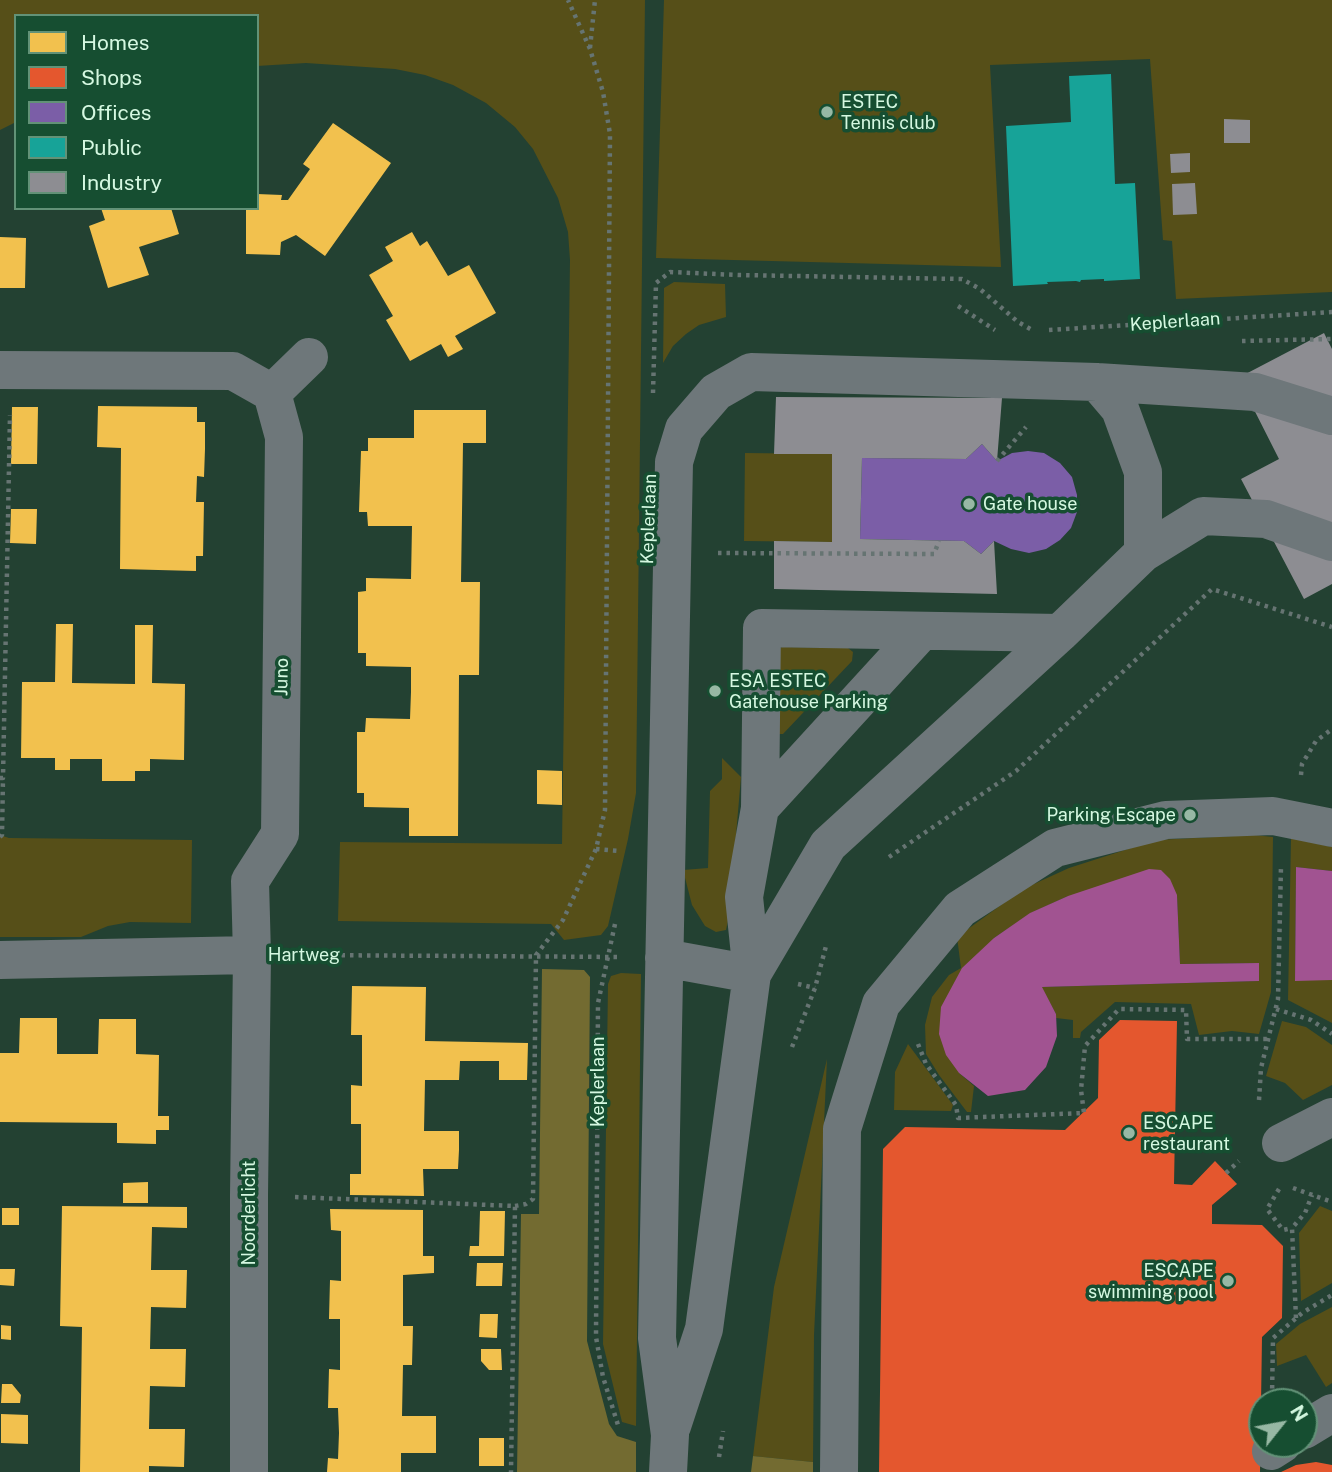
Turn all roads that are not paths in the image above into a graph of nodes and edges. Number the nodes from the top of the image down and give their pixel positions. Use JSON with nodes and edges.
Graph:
{"nodes":[{"id":1,"x":309,"y":357,"type":"dead end"},
{"id":2,"x":5,"y":370,"type":"edge"},
{"id":3,"x":1097,"y":382,"type":"junction"},
{"id":4,"x":272,"y":393,"type":"junction"},
{"id":5,"x":1332,"y":416,"type":"edge"},
{"id":6,"x":1332,"y":542,"type":"edge"},
{"id":7,"x":1143,"y":553,"type":"junction"},
{"id":8,"x":922,"y":631,"type":"junction"},
{"id":9,"x":1060,"y":633,"type":"junction"},
{"id":10,"x":760,"y":808,"type":"junction"},
{"id":11,"x":1314,"y":825,"type":"edge"},
{"id":12,"x":252,"y":955,"type":"junction"},
{"id":13,"x":664,"y":958,"type":"junction"},
{"id":14,"x":0,"y":960,"type":"edge"},
{"id":15,"x":752,"y":974,"type":"junction"},
{"id":16,"x":1332,"y":1116,"type":"edge"},
{"id":17,"x":1281,"y":1143,"type":"dead end"},
{"id":18,"x":669,"y":1454,"type":"edge"},
{"id":19,"x":249,"y":1472,"type":"edge"},
{"id":20,"x":839,"y":1472,"type":"edge"}],
"edges":[{"from":1,"to":4,"type":"street"},
{"from":2,"to":4,"type":"street"},
{"from":3,"to":5,"type":"street","name":"Keplerlaan"},
{"from":3,"to":7,"type":"street"},
{"from":3,"to":13,"type":"street","name":"Keplerlaan"},
{"from":4,"to":12,"type":"street","name":"Juno"},
{"from":6,"to":7,"type":"street","name":"Keplerlaan"},
{"from":7,"to":9,"type":"street","name":"Keplerlaan"},
{"from":8,"to":9,"type":"street","name":"Keplerlaan"},
{"from":8,"to":10,"type":"street"},
{"from":8,"to":10,"type":"street","name":"Keplerlaan"},
{"from":9,"to":15,"type":"street","name":"Keplerlaan"},
{"from":10,"to":15,"type":"street","name":"Keplerlaan"},
{"from":11,"to":20,"type":"street"},
{"from":12,"to":14,"type":"street","name":"Hartweg"},
{"from":12,"to":19,"type":"street","name":"Noorderlicht"},
{"from":13,"to":15,"type":"street"},
{"from":13,"to":18,"type":"street","name":"Keplerlaan"},
{"from":15,"to":18,"type":"street","name":"Keplerlaan"},
{"from":16,"to":17,"type":"street"}]}
